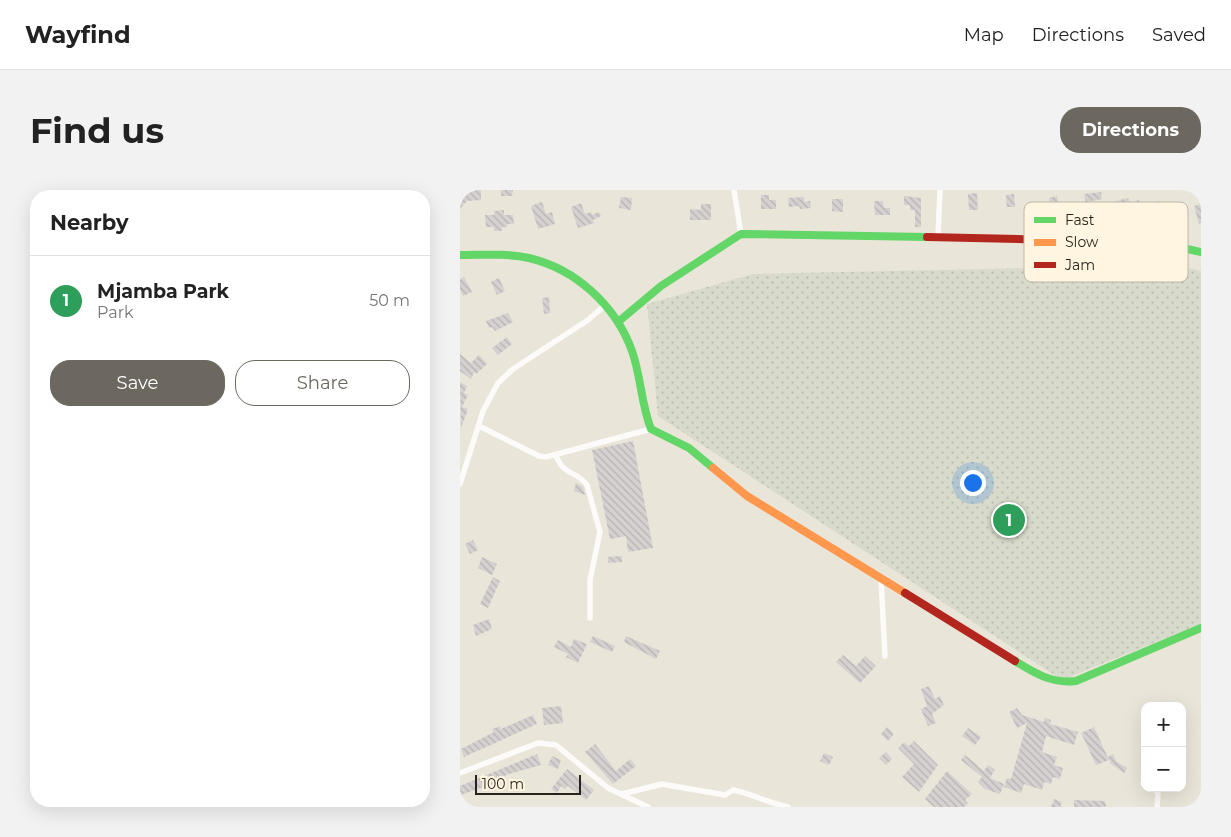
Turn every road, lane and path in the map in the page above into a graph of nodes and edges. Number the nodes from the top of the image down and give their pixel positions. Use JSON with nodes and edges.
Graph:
{"nodes":[{"id":1,"x":734,"y":190,"type":"edge"},
{"id":2,"x":940,"y":190,"type":"edge"},
{"id":3,"x":741,"y":234,"type":"junction"},
{"id":4,"x":938,"y":236,"type":"junction"},
{"id":5,"x":1024,"y":238,"type":"edge"},
{"id":6,"x":1188,"y":249,"type":"edge"},
{"id":7,"x":1201,"y":252,"type":"edge"},
{"id":8,"x":460,"y":255,"type":"edge"},
{"id":9,"x":605,"y":305,"type":"junction"},
{"id":10,"x":618,"y":322,"type":"junction"},
{"id":11,"x":479,"y":426,"type":"junction"},
{"id":12,"x":651,"y":429,"type":"junction"},
{"id":13,"x":556,"y":456,"type":"junction"},
{"id":14,"x":460,"y":484,"type":"edge"},
{"id":15,"x":881,"y":578,"type":"junction"},
{"id":16,"x":590,"y":618,"type":"dead end"},
{"id":17,"x":1201,"y":628,"type":"edge"},
{"id":18,"x":886,"y":656,"type":"dead end"},
{"id":19,"x":460,"y":773,"type":"edge"},
{"id":20,"x":1157,"y":792,"type":"edge"},
{"id":21,"x":622,"y":794,"type":"junction"},
{"id":22,"x":648,"y":807,"type":"edge"},
{"id":23,"x":788,"y":807,"type":"edge"},
{"id":24,"x":1157,"y":807,"type":"edge"}],
"edges":[{"from":1,"to":3,"type":"street"},
{"from":2,"to":4,"type":"street"},
{"from":3,"to":4,"type":"main road"},
{"from":3,"to":10,"type":"main road"},
{"from":4,"to":5,"type":"main road"},
{"from":6,"to":7,"type":"main road"},
{"from":8,"to":9,"type":"main road"},
{"from":9,"to":10,"type":"main road"},
{"from":9,"to":11,"type":"street"},
{"from":10,"to":12,"type":"main road"},
{"from":11,"to":13,"type":"street"},
{"from":11,"to":14,"type":"street"},
{"from":12,"to":13,"type":"street"},
{"from":12,"to":15,"type":"main road"},
{"from":13,"to":16,"type":"street"},
{"from":15,"to":17,"type":"main road"},
{"from":15,"to":18,"type":"street"},
{"from":19,"to":21,"type":"street"},
{"from":20,"to":24,"type":"street"},
{"from":21,"to":22,"type":"street"},
{"from":21,"to":23,"type":"street"}]}
